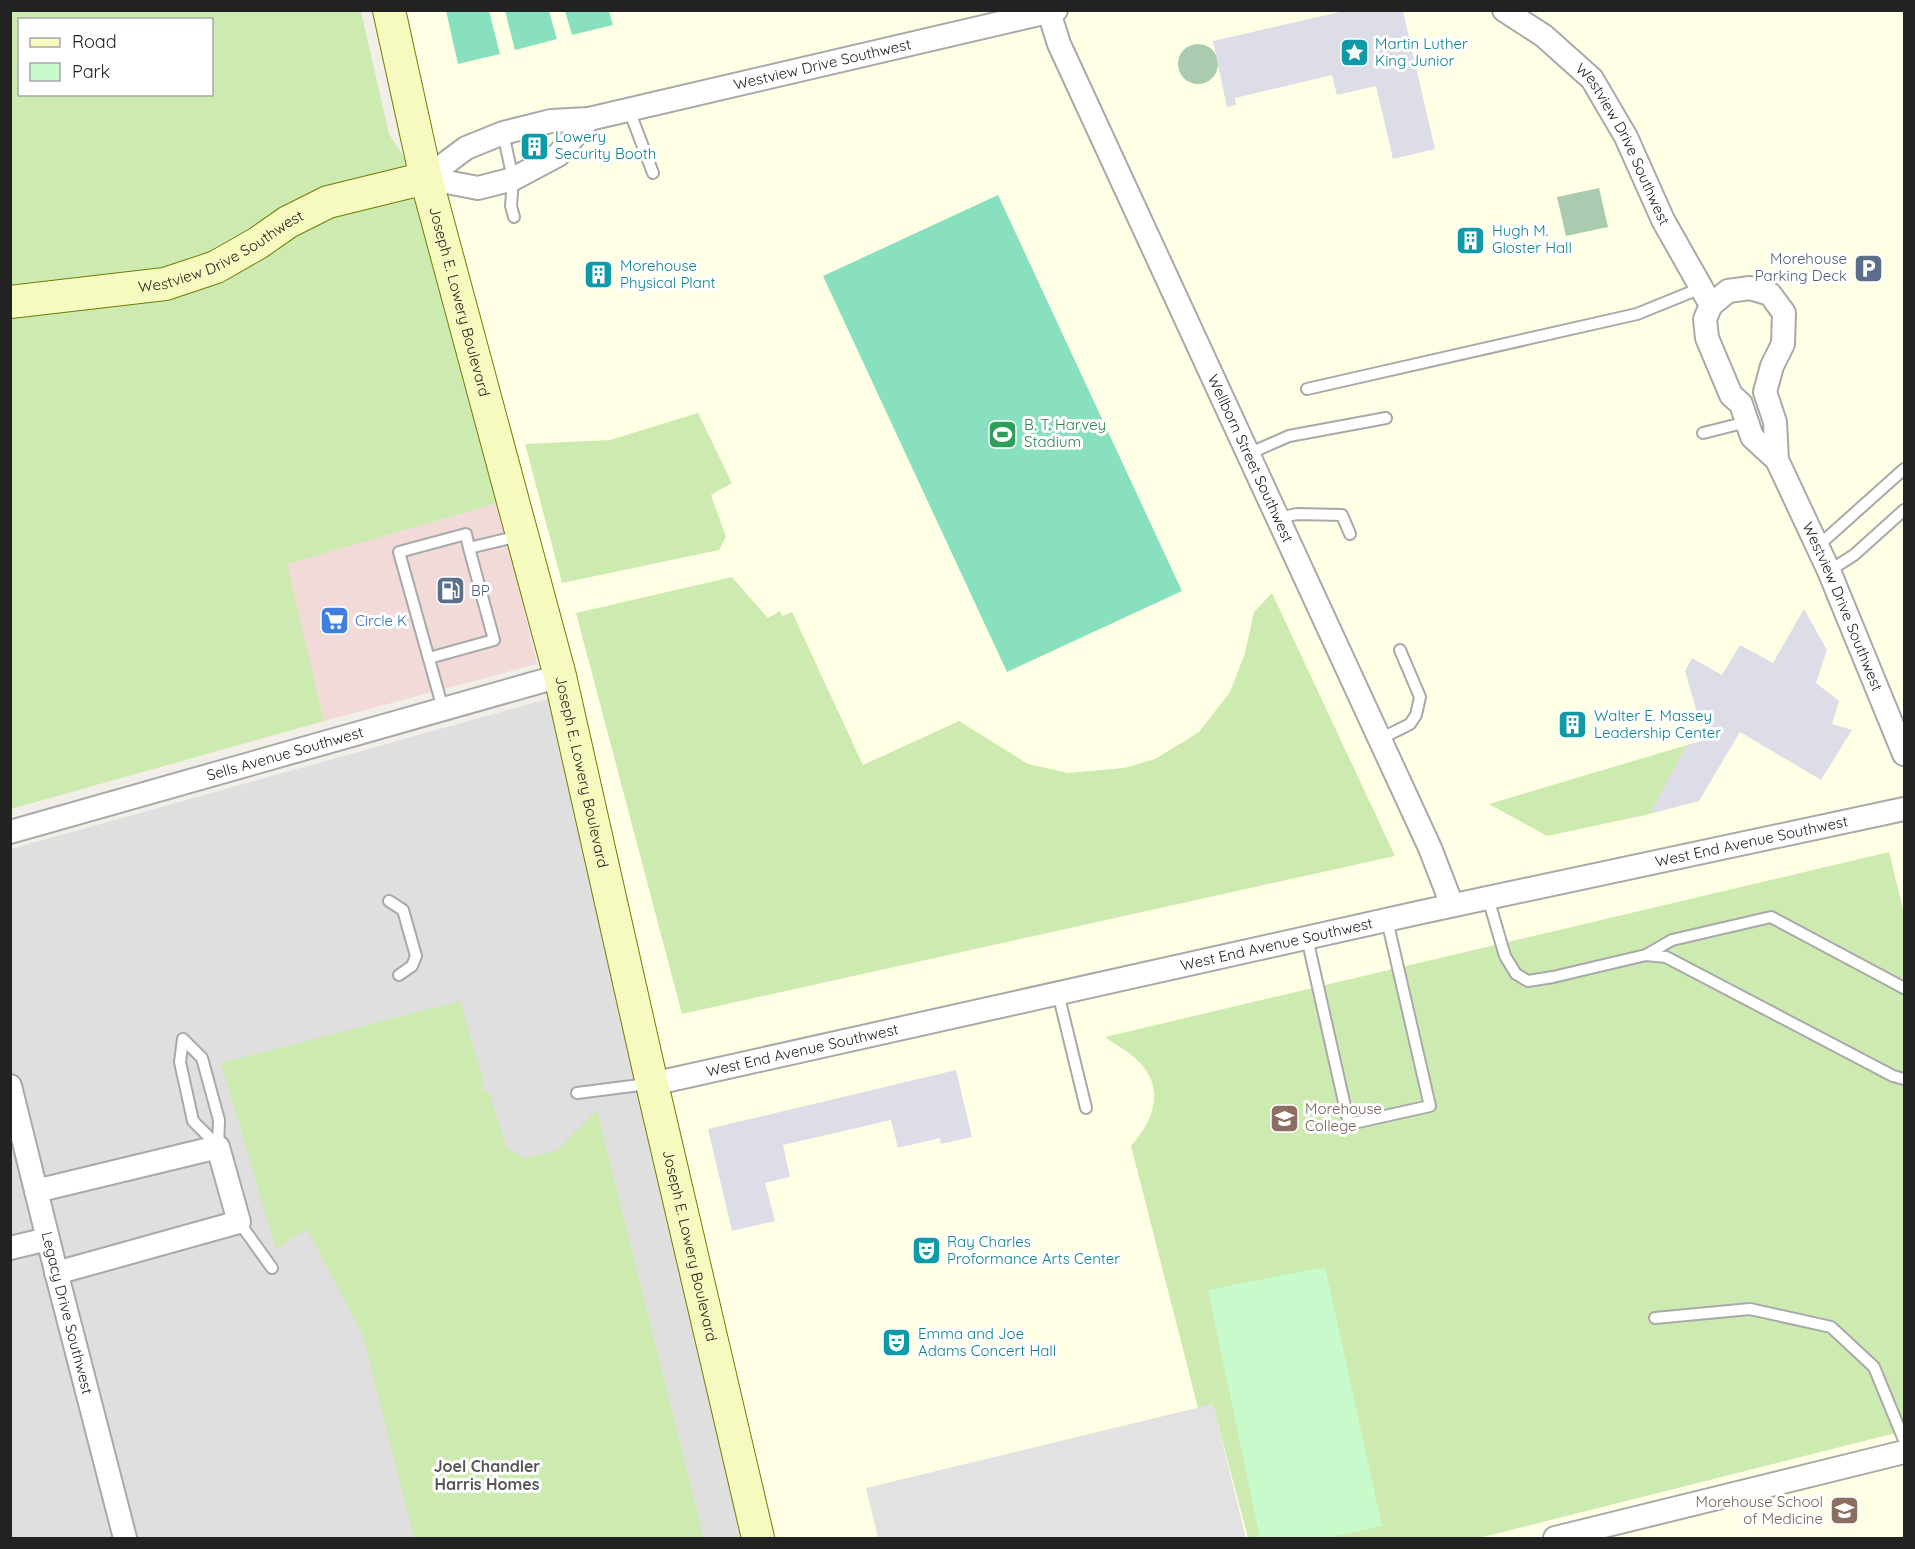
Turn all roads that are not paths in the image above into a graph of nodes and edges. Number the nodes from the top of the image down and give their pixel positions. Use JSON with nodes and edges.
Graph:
{"nodes":[{"id":1,"x":389,"y":10,"type":"edge"},
{"id":2,"x":1504,"y":10,"type":"edge"},
{"id":3,"x":1053,"y":11,"type":"edge"},
{"id":4,"x":628,"y":110,"type":"junction"},
{"id":5,"x":590,"y":119,"type":"junction"},
{"id":6,"x":503,"y":133,"type":"junction"},
{"id":7,"x":653,"y":173,"type":"dead end"},
{"id":8,"x":426,"y":178,"type":"junction"},
{"id":9,"x":513,"y":179,"type":"junction"},
{"id":10,"x":514,"y":218,"type":"dead end"},
{"id":11,"x":1706,"y":296,"type":"junction"},
{"id":12,"x":10,"y":302,"type":"edge"},
{"id":13,"x":1307,"y":389,"type":"dead end"},
{"id":14,"x":1386,"y":418,"type":"dead end"},
{"id":15,"x":1747,"y":422,"type":"junction"},
{"id":16,"x":1703,"y":433,"type":"dead end"},
{"id":17,"x":1248,"y":454,"type":"junction"},
{"id":18,"x":1777,"y":460,"type":"junction"},
{"id":19,"x":1905,"y":470,"type":"edge"},
{"id":20,"x":1905,"y":510,"type":"edge"},
{"id":21,"x":1278,"y":519,"type":"junction"},
{"id":22,"x":1350,"y":534,"type":"dead end"},
{"id":23,"x":522,"y":535,"type":"junction"},
{"id":24,"x":1818,"y":546,"type":"junction"},
{"id":25,"x":469,"y":548,"type":"junction"},
{"id":26,"x":1829,"y":571,"type":"junction"},
{"id":27,"x":1400,"y":650,"type":"dead end"},
{"id":28,"x":429,"y":658,"type":"junction"},
{"id":29,"x":560,"y":676,"type":"junction"},
{"id":30,"x":443,"y":709,"type":"junction"},
{"id":31,"x":1380,"y":739,"type":"junction"},
{"id":32,"x":1905,"y":754,"type":"edge"},
{"id":33,"x":1905,"y":809,"type":"edge"},
{"id":34,"x":10,"y":832,"type":"edge"},
{"id":35,"x":1488,"y":898,"type":"junction"},
{"id":36,"x":389,"y":901,"type":"dead end"},
{"id":37,"x":1452,"y":905,"type":"junction"},
{"id":38,"x":1387,"y":920,"type":"junction"},
{"id":39,"x":1307,"y":938,"type":"junction"},
{"id":40,"x":1646,"y":955,"type":"junction"},
{"id":41,"x":399,"y":975,"type":"dead end"},
{"id":42,"x":1905,"y":988,"type":"edge"},
{"id":43,"x":1058,"y":993,"type":"junction"},
{"id":44,"x":1905,"y":1079,"type":"edge"},
{"id":45,"x":652,"y":1084,"type":"junction"},
{"id":46,"x":10,"y":1086,"type":"edge"},
{"id":47,"x":577,"y":1093,"type":"dead end"},
{"id":48,"x":1086,"y":1108,"type":"dead end"},
{"id":49,"x":218,"y":1147,"type":"junction"},
{"id":50,"x":36,"y":1191,"type":"junction"},
{"id":51,"x":239,"y":1222,"type":"junction"},
{"id":52,"x":48,"y":1239,"type":"junction"},
{"id":53,"x":10,"y":1248,"type":"edge"},
{"id":54,"x":272,"y":1268,"type":"dead end"},
{"id":55,"x":56,"y":1273,"type":"junction"},
{"id":56,"x":1655,"y":1318,"type":"dead end"},
{"id":57,"x":1905,"y":1440,"type":"edge"},
{"id":58,"x":1905,"y":1452,"type":"edge"},
{"id":59,"x":125,"y":1539,"type":"edge"},
{"id":60,"x":758,"y":1539,"type":"edge"},
{"id":61,"x":1555,"y":1539,"type":"edge"}],
"edges":[{"from":1,"to":8,"type":"main road","name":"Joseph E. Lowery Boulevard"},
{"from":2,"to":11,"type":"street","name":"Westview Drive Southwest"},
{"from":3,"to":4,"type":"street","name":"Westview Drive Southwest"},
{"from":3,"to":17,"type":"street","name":"Wellborn Street Southwest"},
{"from":4,"to":5,"type":"street","name":"Westview Drive Southwest"},
{"from":4,"to":7,"type":"lane"},
{"from":5,"to":6,"type":"street","name":"Westview Drive Southwest"},
{"from":5,"to":9,"type":"street","name":"Westview Drive Southwest"},
{"from":6,"to":8,"type":"street","name":"Westview Drive Southwest"},
{"from":6,"to":9,"type":"lane"},
{"from":8,"to":9,"type":"street","name":"Westview Drive Southwest"},
{"from":8,"to":12,"type":"main road","name":"Westview Drive Southwest"},
{"from":8,"to":23,"type":"main road","name":"Joseph E. Lowery Boulevard"},
{"from":9,"to":10,"type":"lane"},
{"from":11,"to":13,"type":"lane"},
{"from":11,"to":15,"type":"street","name":"Westview Drive Southwest"},
{"from":11,"to":18,"type":"street","name":"Westview Drive Southwest"},
{"from":14,"to":17,"type":"lane"},
{"from":15,"to":16,"type":"lane"},
{"from":15,"to":18,"type":"street","name":"Westview Drive Southwest"},
{"from":17,"to":21,"type":"street","name":"Wellborn Street Southwest"},
{"from":18,"to":24,"type":"street","name":"Westview Drive Southwest"},
{"from":19,"to":24,"type":"lane"},
{"from":20,"to":26,"type":"lane"},
{"from":21,"to":22,"type":"lane"},
{"from":21,"to":31,"type":"street","name":"Wellborn Street Southwest"},
{"from":23,"to":25,"type":"lane"},
{"from":23,"to":29,"type":"main road","name":"Joseph E. Lowery Boulevard"},
{"from":24,"to":26,"type":"street","name":"Westview Drive Southwest"},
{"from":25,"to":28,"type":"lane"},
{"from":25,"to":28,"type":"lane"},
{"from":26,"to":32,"type":"street","name":"Westview Drive Southwest"},
{"from":27,"to":31,"type":"lane"},
{"from":28,"to":30,"type":"lane"},
{"from":29,"to":30,"type":"street","name":"Sells Avenue Southwest"},
{"from":29,"to":45,"type":"main road","name":"Joseph E. Lowery Boulevard"},
{"from":30,"to":34,"type":"street","name":"Sells Avenue Southwest"},
{"from":31,"to":37,"type":"street","name":"Wellborn Street Southwest"},
{"from":33,"to":35,"type":"street","name":"West End Avenue Southwest"},
{"from":35,"to":37,"type":"street","name":"West End Avenue Southwest"},
{"from":35,"to":40,"type":"lane"},
{"from":36,"to":41,"type":"lane"},
{"from":37,"to":38,"type":"street","name":"West End Avenue Southwest"},
{"from":38,"to":39,"type":"street","name":"West End Avenue Southwest"},
{"from":38,"to":39,"type":"lane"},
{"from":39,"to":43,"type":"street","name":"West End Avenue Southwest"},
{"from":40,"to":42,"type":"lane"},
{"from":40,"to":44,"type":"lane"},
{"from":43,"to":45,"type":"street","name":"West End Avenue Southwest"},
{"from":43,"to":48,"type":"lane"},
{"from":45,"to":47,"type":"lane"},
{"from":45,"to":60,"type":"main road","name":"Joseph E. Lowery Boulevard"},
{"from":46,"to":50,"type":"street","name":"Legacy Drive Southwest"},
{"from":49,"to":49,"type":"lane"},
{"from":49,"to":50,"type":"street"},
{"from":49,"to":51,"type":"street"},
{"from":50,"to":52,"type":"street","name":"Legacy Drive Southwest"},
{"from":51,"to":54,"type":"lane"},
{"from":51,"to":55,"type":"street"},
{"from":52,"to":53,"type":"street"},
{"from":52,"to":55,"type":"street","name":"Legacy Drive Southwest"},
{"from":55,"to":59,"type":"street","name":"Legacy Drive Southwest"},
{"from":56,"to":57,"type":"lane"},
{"from":58,"to":61,"type":"street"}]}
